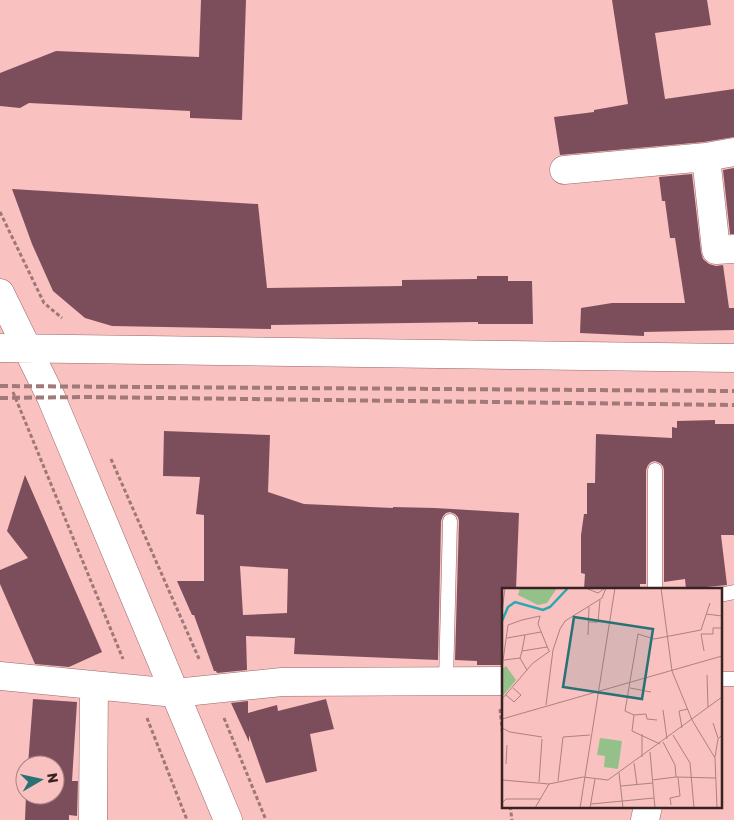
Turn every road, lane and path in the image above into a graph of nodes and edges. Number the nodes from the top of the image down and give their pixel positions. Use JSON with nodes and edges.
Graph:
{"nodes":[{"id":1,"x":734,"y":152,"type":"edge"},
{"id":2,"x":706,"y":157,"type":"junction"},
{"id":3,"x":564,"y":170,"type":"dead end"},
{"id":4,"x":734,"y":249,"type":"edge"},
{"id":5,"x":0,"y":293,"type":"edge"},
{"id":6,"x":13,"y":348,"type":"edge"},
{"id":7,"x":734,"y":358,"type":"edge"},
{"id":8,"x":11,"y":386,"type":"dead end"},
{"id":9,"x":108,"y":451,"type":"dead end"},
{"id":10,"x":655,"y":470,"type":"dead end"},
{"id":11,"x":450,"y":520,"type":"dead end"},
{"id":12,"x":654,"y":588,"type":"edge"},
{"id":13,"x":0,"y":676,"type":"edge"},
{"id":14,"x":446,"y":681,"type":"junction"},
{"id":15,"x":502,"y":681,"type":"edge"},
{"id":16,"x":94,"y":685,"type":"junction"},
{"id":17,"x":135,"y":689,"type":"junction"},
{"id":18,"x":212,"y":689,"type":"junction"},
{"id":19,"x":174,"y":693,"type":"junction"},
{"id":20,"x":93,"y":820,"type":"edge"},
{"id":21,"x":187,"y":820,"type":"edge"},
{"id":22,"x":228,"y":820,"type":"edge"},
{"id":23,"x":266,"y":820,"type":"edge"}],
"edges":[{"from":1,"to":2,"type":"street"},
{"from":2,"to":3,"type":"street"},
{"from":2,"to":4,"type":"street"},
{"from":5,"to":6,"type":"street"},
{"from":6,"to":7,"type":"street"},
{"from":6,"to":19,"type":"street"},
{"from":8,"to":17,"type":"path"},
{"from":9,"to":18,"type":"path"},
{"from":10,"to":12,"type":"lane"},
{"from":11,"to":14,"type":"lane"},
{"from":13,"to":16,"type":"street"},
{"from":14,"to":15,"type":"street"},
{"from":14,"to":18,"type":"street"},
{"from":16,"to":17,"type":"street"},
{"from":16,"to":20,"type":"street"},
{"from":17,"to":19,"type":"street"},
{"from":17,"to":21,"type":"path"},
{"from":18,"to":19,"type":"street"},
{"from":18,"to":23,"type":"path"},
{"from":19,"to":22,"type":"street"}]}
